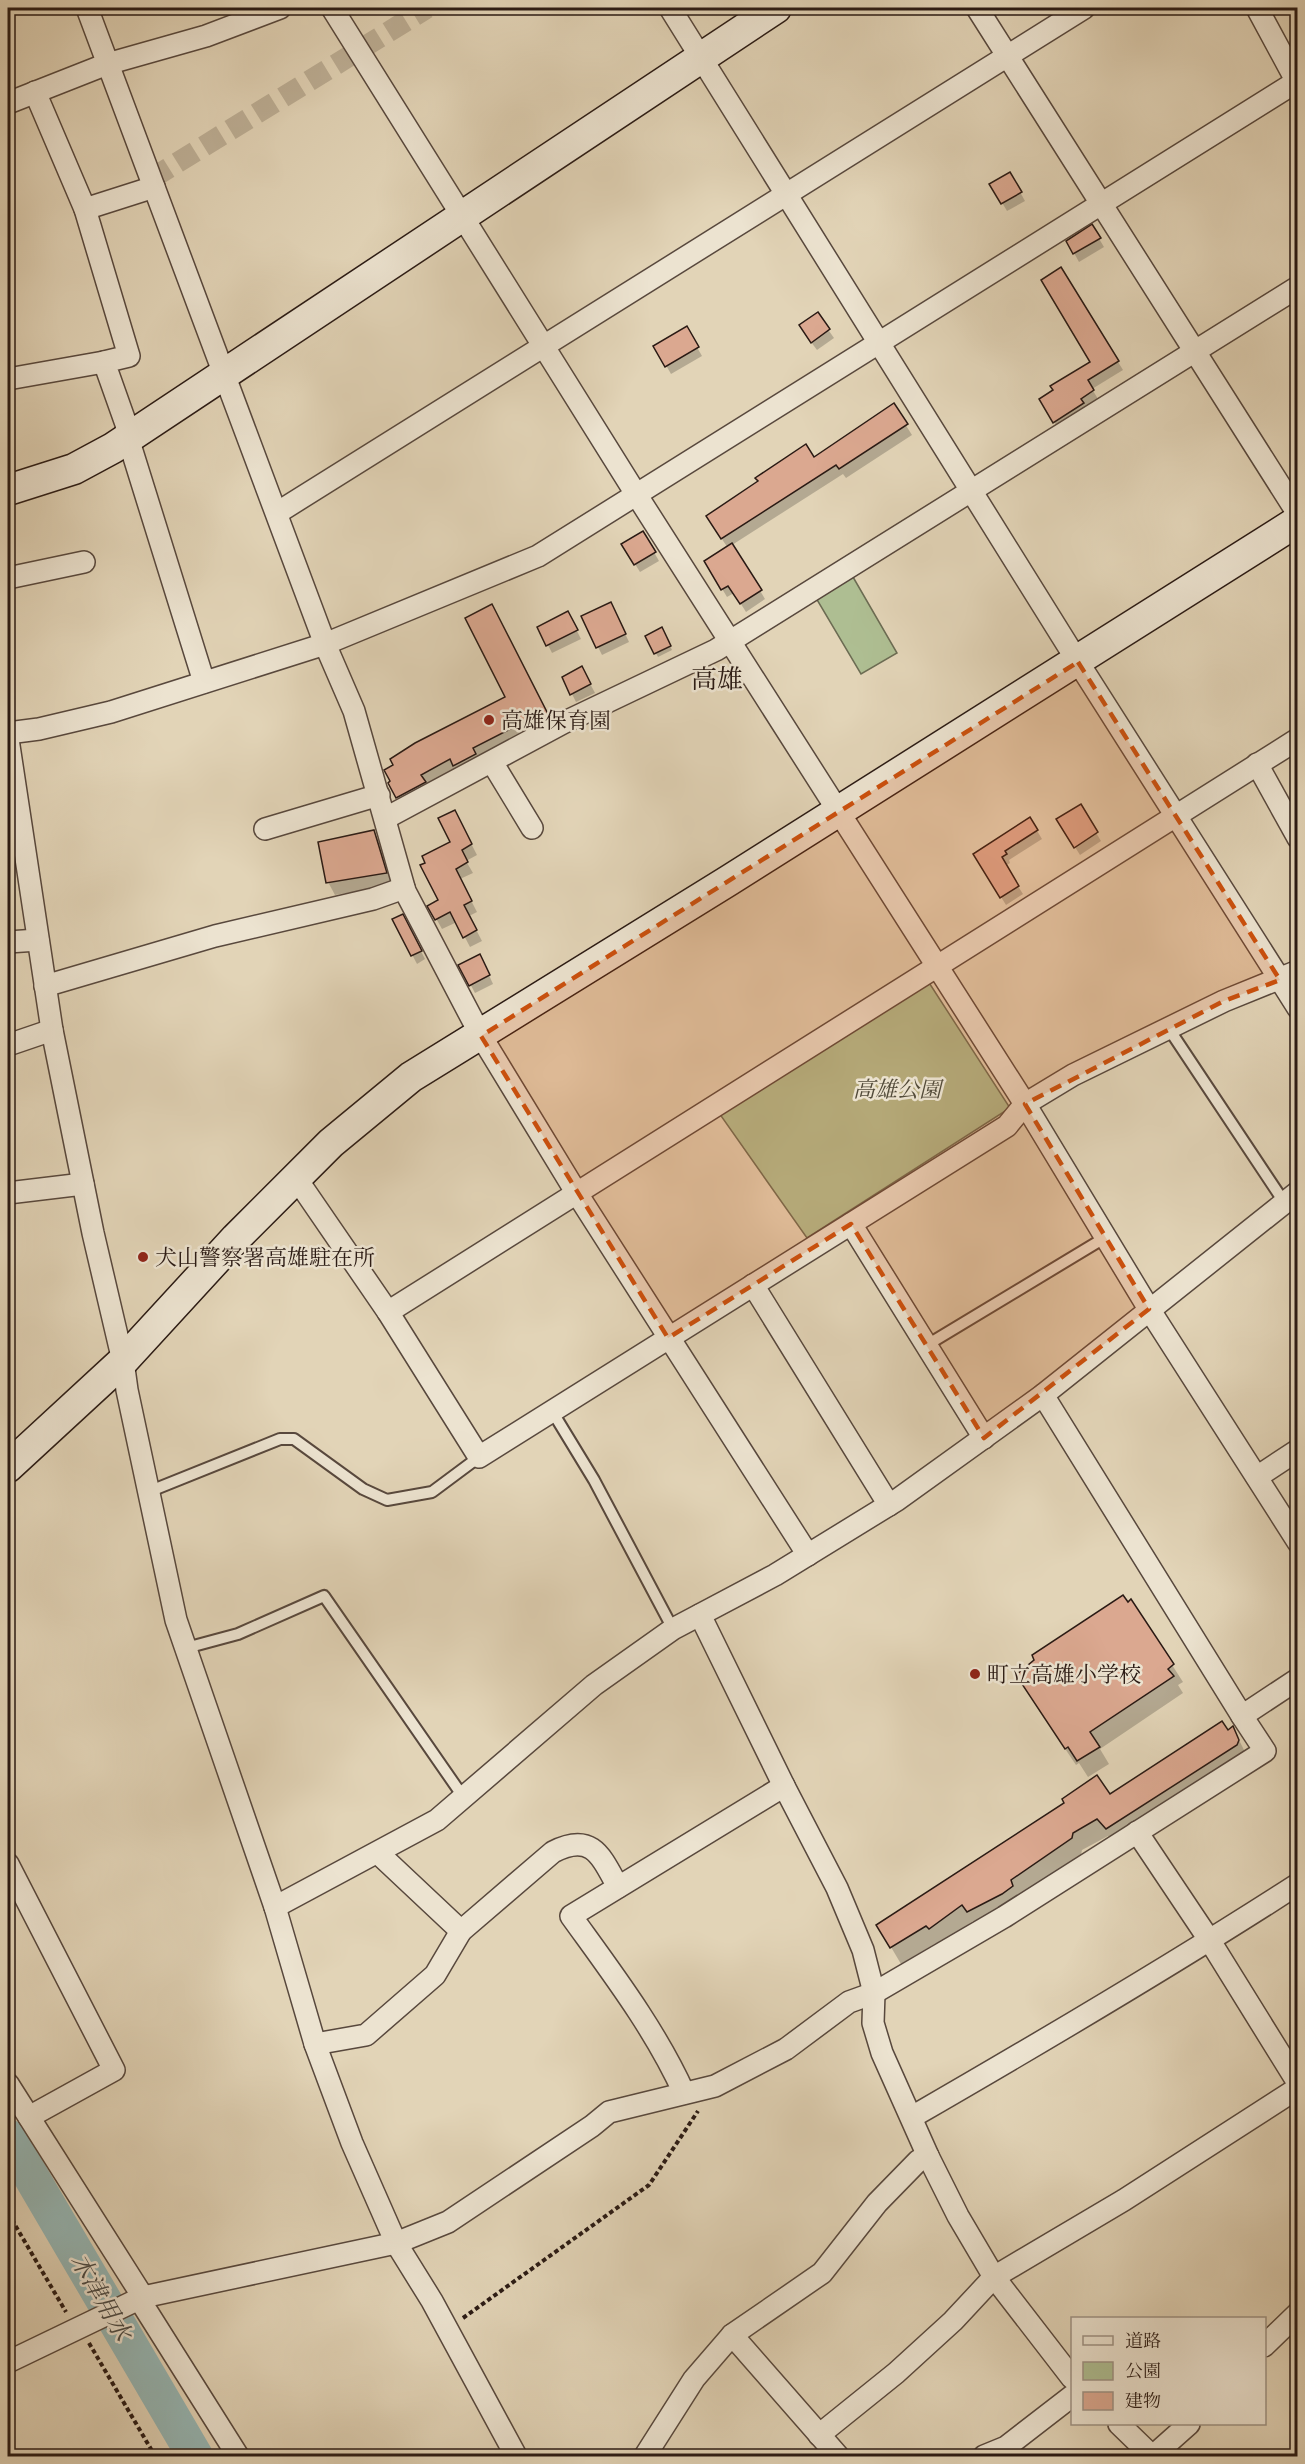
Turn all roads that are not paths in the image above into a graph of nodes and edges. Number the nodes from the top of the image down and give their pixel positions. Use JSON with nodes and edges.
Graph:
{"nodes":[{"id":1,"x":87,"y":8,"type":"edge"},
{"id":2,"x":280,"y":8,"type":"edge"},
{"id":3,"x":332,"y":8,"type":"edge"},
{"id":4,"x":670,"y":8,"type":"edge"},
{"id":5,"x":776,"y":8,"type":"edge"},
{"id":6,"x":977,"y":8,"type":"edge"},
{"id":7,"x":1084,"y":8,"type":"edge"},
{"id":8,"x":1257,"y":8,"type":"edge"},
{"id":9,"x":1007,"y":55,"type":"junction"},
{"id":10,"x":701,"y":57,"type":"junction"},
{"id":11,"x":107,"y":64,"type":"junction"},
{"id":12,"x":1297,"y":83,"type":"edge"},
{"id":13,"x":34,"y":92,"type":"junction"},
{"id":14,"x":8,"y":102,"type":"edge"},
{"id":15,"x":154,"y":187,"type":"junction"},
{"id":16,"x":787,"y":194,"type":"junction"},
{"id":17,"x":1100,"y":203,"type":"junction"},
{"id":18,"x":85,"y":209,"type":"junction"},
{"id":19,"x":461,"y":216,"type":"junction"},
{"id":20,"x":1298,"y":287,"type":"edge"},
{"id":21,"x":878,"y":342,"type":"junction"},
{"id":22,"x":545,"y":345,"type":"junction"},
{"id":23,"x":1194,"y":352,"type":"junction"},
{"id":24,"x":104,"y":362,"type":"junction"},
{"id":25,"x":224,"y":375,"type":"junction"},
{"id":26,"x":8,"y":379,"type":"edge"},
{"id":27,"x":129,"y":438,"type":"junction"},
{"id":28,"x":8,"y":490,"type":"edge"},
{"id":29,"x":971,"y":490,"type":"junction"},
{"id":30,"x":636,"y":494,"type":"junction"},
{"id":31,"x":277,"y":513,"type":"junction"},
{"id":32,"x":1298,"y":514,"type":"edge"},
{"id":33,"x":1298,"y":521,"type":"edge"},
{"id":34,"x":84,"y":562,"type":"dead end"},
{"id":35,"x":8,"y":578,"type":"edge"},
{"id":36,"x":731,"y":641,"type":"junction"},
{"id":37,"x":326,"y":644,"type":"junction"},
{"id":38,"x":1078,"y":662,"type":"junction"},
{"id":39,"x":204,"y":682,"type":"junction"},
{"id":40,"x":8,"y":733,"type":"edge"},
{"id":41,"x":8,"y":739,"type":"edge"},
{"id":42,"x":1298,"y":739,"type":"edge"},
{"id":43,"x":492,"y":762,"type":"junction"},
{"id":44,"x":1257,"y":764,"type":"junction"},
{"id":45,"x":379,"y":795,"type":"junction"},
{"id":46,"x":837,"y":811,"type":"junction"},
{"id":47,"x":1175,"y":814,"type":"junction"},
{"id":48,"x":386,"y":818,"type":"junction"},
{"id":49,"x":532,"y":828,"type":"dead end"},
{"id":50,"x":265,"y":829,"type":"dead end"},
{"id":51,"x":1298,"y":838,"type":"edge"},
{"id":52,"x":404,"y":888,"type":"junction"},
{"id":53,"x":38,"y":940,"type":"junction"},
{"id":54,"x":8,"y":942,"type":"edge"},
{"id":55,"x":935,"y":965,"type":"junction"},
{"id":56,"x":1289,"y":976,"type":"edge"},
{"id":57,"x":45,"y":986,"type":"junction"},
{"id":58,"x":1298,"y":1008,"type":"edge"},
{"id":59,"x":1169,"y":1029,"type":"junction"},
{"id":60,"x":52,"y":1030,"type":"junction"},
{"id":61,"x":481,"y":1036,"type":"junction"},
{"id":62,"x":8,"y":1046,"type":"edge"},
{"id":63,"x":1025,"y":1104,"type":"junction"},
{"id":64,"x":296,"y":1178,"type":"junction"},
{"id":65,"x":83,"y":1184,"type":"junction"},
{"id":66,"x":576,"y":1192,"type":"junction"},
{"id":67,"x":8,"y":1193,"type":"edge"},
{"id":68,"x":1291,"y":1197,"type":"edge"},
{"id":69,"x":851,"y":1224,"type":"junction"},
{"id":70,"x":1106,"y":1237,"type":"junction"},
{"id":71,"x":753,"y":1285,"type":"junction"},
{"id":72,"x":1149,"y":1309,"type":"junction"},
{"id":73,"x":388,"y":1312,"type":"junction"},
{"id":74,"x":668,"y":1338,"type":"junction"},
{"id":75,"x":927,"y":1346,"type":"junction"},
{"id":76,"x":123,"y":1361,"type":"junction"},
{"id":77,"x":1043,"y":1395,"type":"junction"},
{"id":78,"x":552,"y":1411,"type":"junction"},
{"id":79,"x":984,"y":1438,"type":"junction"},
{"id":80,"x":1298,"y":1450,"type":"edge"},
{"id":81,"x":479,"y":1456,"type":"junction"},
{"id":82,"x":8,"y":1467,"type":"edge"},
{"id":83,"x":1257,"y":1477,"type":"junction"},
{"id":84,"x":148,"y":1492,"type":"junction"},
{"id":85,"x":889,"y":1505,"type":"junction"},
{"id":86,"x":1298,"y":1542,"type":"edge"},
{"id":87,"x":808,"y":1555,"type":"junction"},
{"id":88,"x":700,"y":1615,"type":"junction"},
{"id":89,"x":673,"y":1629,"type":"junction"},
{"id":90,"x":186,"y":1648,"type":"junction"},
{"id":91,"x":1298,"y":1679,"type":"edge"},
{"id":92,"x":1242,"y":1716,"type":"junction"},
{"id":93,"x":784,"y":1786,"type":"junction"},
{"id":94,"x":464,"y":1798,"type":"junction"},
{"id":95,"x":1137,"y":1832,"type":"junction"},
{"id":96,"x":378,"y":1853,"type":"junction"},
{"id":97,"x":8,"y":1864,"type":"edge"},
{"id":98,"x":1298,"y":1884,"type":"edge"},
{"id":99,"x":618,"y":1887,"type":"junction"},
{"id":100,"x":275,"y":1907,"type":"junction"},
{"id":101,"x":461,"y":1931,"type":"junction"},
{"id":102,"x":1210,"y":1941,"type":"junction"},
{"id":103,"x":874,"y":1993,"type":"junction"},
{"id":104,"x":315,"y":2044,"type":"junction"},
{"id":105,"x":1298,"y":2083,"type":"edge"},
{"id":106,"x":8,"y":2084,"type":"edge"},
{"id":107,"x":1298,"y":2088,"type":"edge"},
{"id":108,"x":684,"y":2093,"type":"junction"},
{"id":109,"x":29,"y":2117,"type":"junction"},
{"id":110,"x":912,"y":2117,"type":"junction"},
{"id":111,"x":928,"y":2156,"type":"junction"},
{"id":112,"x":396,"y":2243,"type":"junction"},
{"id":113,"x":994,"y":2277,"type":"junction"},
{"id":114,"x":135,"y":2301,"type":"junction"},
{"id":115,"x":1298,"y":2313,"type":"edge"},
{"id":116,"x":732,"y":2336,"type":"junction"},
{"id":117,"x":1266,"y":2344,"type":"edge"},
{"id":118,"x":8,"y":2362,"type":"edge"},
{"id":119,"x":1071,"y":2377,"type":"edge"},
{"id":120,"x":1071,"y":2397,"type":"edge"},
{"id":121,"x":1120,"y":2425,"type":"edge"},
{"id":122,"x":1188,"y":2425,"type":"edge"},
{"id":123,"x":819,"y":2435,"type":"junction"},
{"id":124,"x":238,"y":2457,"type":"edge"},
{"id":125,"x":516,"y":2457,"type":"edge"},
{"id":126,"x":645,"y":2457,"type":"edge"},
{"id":127,"x":838,"y":2457,"type":"edge"},
{"id":128,"x":984,"y":2457,"type":"edge"},
{"id":129,"x":1153,"y":2457,"type":"edge"}],
"edges":[{"from":1,"to":11,"type":"street"},
{"from":2,"to":11,"type":"street"},
{"from":3,"to":19,"type":"street"},
{"from":4,"to":10,"type":"street"},
{"from":5,"to":10,"type":"street"},
{"from":6,"to":9,"type":"street"},
{"from":7,"to":9,"type":"street"},
{"from":8,"to":12,"type":"street"},
{"from":9,"to":16,"type":"street"},
{"from":9,"to":17,"type":"street"},
{"from":10,"to":16,"type":"street"},
{"from":10,"to":19,"type":"street"},
{"from":11,"to":13,"type":"street"},
{"from":11,"to":15,"type":"street"},
{"from":12,"to":17,"type":"street"},
{"from":13,"to":14,"type":"street"},
{"from":13,"to":18,"type":"street"},
{"from":15,"to":18,"type":"street"},
{"from":15,"to":25,"type":"street"},
{"from":16,"to":21,"type":"street"},
{"from":16,"to":22,"type":"street"},
{"from":17,"to":21,"type":"street"},
{"from":17,"to":23,"type":"street"},
{"from":18,"to":24,"type":"street"},
{"from":19,"to":22,"type":"street"},
{"from":19,"to":25,"type":"street"},
{"from":20,"to":23,"type":"street"},
{"from":21,"to":29,"type":"street"},
{"from":21,"to":30,"type":"street"},
{"from":22,"to":30,"type":"street"},
{"from":22,"to":31,"type":"street"},
{"from":23,"to":29,"type":"street"},
{"from":23,"to":32,"type":"street"},
{"from":24,"to":26,"type":"street"},
{"from":24,"to":27,"type":"street"},
{"from":25,"to":27,"type":"street"},
{"from":25,"to":31,"type":"street"},
{"from":27,"to":28,"type":"street"},
{"from":27,"to":39,"type":"street"},
{"from":29,"to":36,"type":"street"},
{"from":29,"to":38,"type":"street"},
{"from":30,"to":36,"type":"street"},
{"from":30,"to":37,"type":"street"},
{"from":31,"to":37,"type":"street"},
{"from":33,"to":38,"type":"street"},
{"from":34,"to":35,"type":"street"},
{"from":36,"to":43,"type":"street"},
{"from":36,"to":46,"type":"street"},
{"from":37,"to":39,"type":"street"},
{"from":37,"to":45,"type":"street"},
{"from":38,"to":46,"type":"street"},
{"from":38,"to":47,"type":"street"},
{"from":39,"to":40,"type":"street"},
{"from":41,"to":53,"type":"street"},
{"from":42,"to":44,"type":"street"},
{"from":43,"to":48,"type":"street"},
{"from":43,"to":49,"type":"street"},
{"from":44,"to":47,"type":"street"},
{"from":44,"to":51,"type":"street"},
{"from":45,"to":48,"type":"street"},
{"from":45,"to":50,"type":"street"},
{"from":46,"to":55,"type":"street"},
{"from":46,"to":61,"type":"street"},
{"from":47,"to":55,"type":"street"},
{"from":47,"to":56,"type":"street"},
{"from":48,"to":52,"type":"street"},
{"from":52,"to":57,"type":"street"},
{"from":52,"to":61,"type":"street"},
{"from":53,"to":54,"type":"street"},
{"from":53,"to":57,"type":"street"},
{"from":55,"to":63,"type":"street"},
{"from":55,"to":66,"type":"street"},
{"from":56,"to":58,"type":"street"},
{"from":56,"to":59,"type":"street"},
{"from":57,"to":60,"type":"street"},
{"from":59,"to":63,"type":"street"},
{"from":59,"to":68,"type":"lane"},
{"from":60,"to":62,"type":"street"},
{"from":60,"to":65,"type":"street"},
{"from":61,"to":64,"type":"street"},
{"from":61,"to":66,"type":"street"},
{"from":63,"to":69,"type":"street"},
{"from":63,"to":70,"type":"street"},
{"from":64,"to":73,"type":"street"},
{"from":64,"to":76,"type":"street"},
{"from":65,"to":67,"type":"street"},
{"from":65,"to":76,"type":"street"},
{"from":66,"to":73,"type":"street"},
{"from":66,"to":74,"type":"street"},
{"from":68,"to":72,"type":"street"},
{"from":69,"to":71,"type":"street"},
{"from":69,"to":75,"type":"street"},
{"from":70,"to":72,"type":"street"},
{"from":70,"to":75,"type":"lane"},
{"from":71,"to":74,"type":"street"},
{"from":71,"to":85,"type":"street"},
{"from":72,"to":77,"type":"street"},
{"from":72,"to":83,"type":"street"},
{"from":73,"to":81,"type":"street"},
{"from":74,"to":78,"type":"street"},
{"from":74,"to":87,"type":"street"},
{"from":75,"to":79,"type":"street"},
{"from":76,"to":82,"type":"street"},
{"from":76,"to":84,"type":"street"},
{"from":77,"to":79,"type":"street"},
{"from":77,"to":92,"type":"street"},
{"from":78,"to":81,"type":"street"},
{"from":78,"to":89,"type":"lane"},
{"from":79,"to":85,"type":"street"},
{"from":80,"to":83,"type":"street"},
{"from":81,"to":84,"type":"lane"},
{"from":83,"to":86,"type":"street"},
{"from":84,"to":90,"type":"street"},
{"from":85,"to":87,"type":"street"},
{"from":87,"to":88,"type":"street"},
{"from":88,"to":89,"type":"street"},
{"from":88,"to":93,"type":"street"},
{"from":89,"to":94,"type":"street"},
{"from":90,"to":94,"type":"lane"},
{"from":90,"to":100,"type":"street"},
{"from":91,"to":92,"type":"street"},
{"from":92,"to":95,"type":"street"},
{"from":93,"to":99,"type":"street"},
{"from":93,"to":103,"type":"street"},
{"from":94,"to":96,"type":"street"},
{"from":95,"to":102,"type":"street"},
{"from":95,"to":103,"type":"street"},
{"from":96,"to":100,"type":"street"},
{"from":96,"to":101,"type":"street"},
{"from":97,"to":109,"type":"street"},
{"from":98,"to":102,"type":"street"},
{"from":99,"to":101,"type":"street"},
{"from":99,"to":108,"type":"street"},
{"from":100,"to":104,"type":"street"},
{"from":101,"to":104,"type":"street"},
{"from":102,"to":105,"type":"street"},
{"from":102,"to":110,"type":"street"},
{"from":103,"to":108,"type":"street"},
{"from":103,"to":110,"type":"street"},
{"from":104,"to":112,"type":"street"},
{"from":106,"to":109,"type":"street"},
{"from":107,"to":113,"type":"street"},
{"from":108,"to":112,"type":"street"},
{"from":109,"to":114,"type":"street"},
{"from":110,"to":111,"type":"street"},
{"from":111,"to":113,"type":"street"},
{"from":111,"to":116,"type":"street"},
{"from":112,"to":114,"type":"street"},
{"from":112,"to":125,"type":"street"},
{"from":113,"to":119,"type":"street"},
{"from":113,"to":123,"type":"street"},
{"from":114,"to":118,"type":"street"},
{"from":114,"to":124,"type":"street"},
{"from":115,"to":117,"type":"street"},
{"from":116,"to":123,"type":"street"},
{"from":116,"to":126,"type":"street"},
{"from":120,"to":128,"type":"street"},
{"from":121,"to":129,"type":"street"},
{"from":122,"to":129,"type":"street"},
{"from":123,"to":127,"type":"street"}]}
